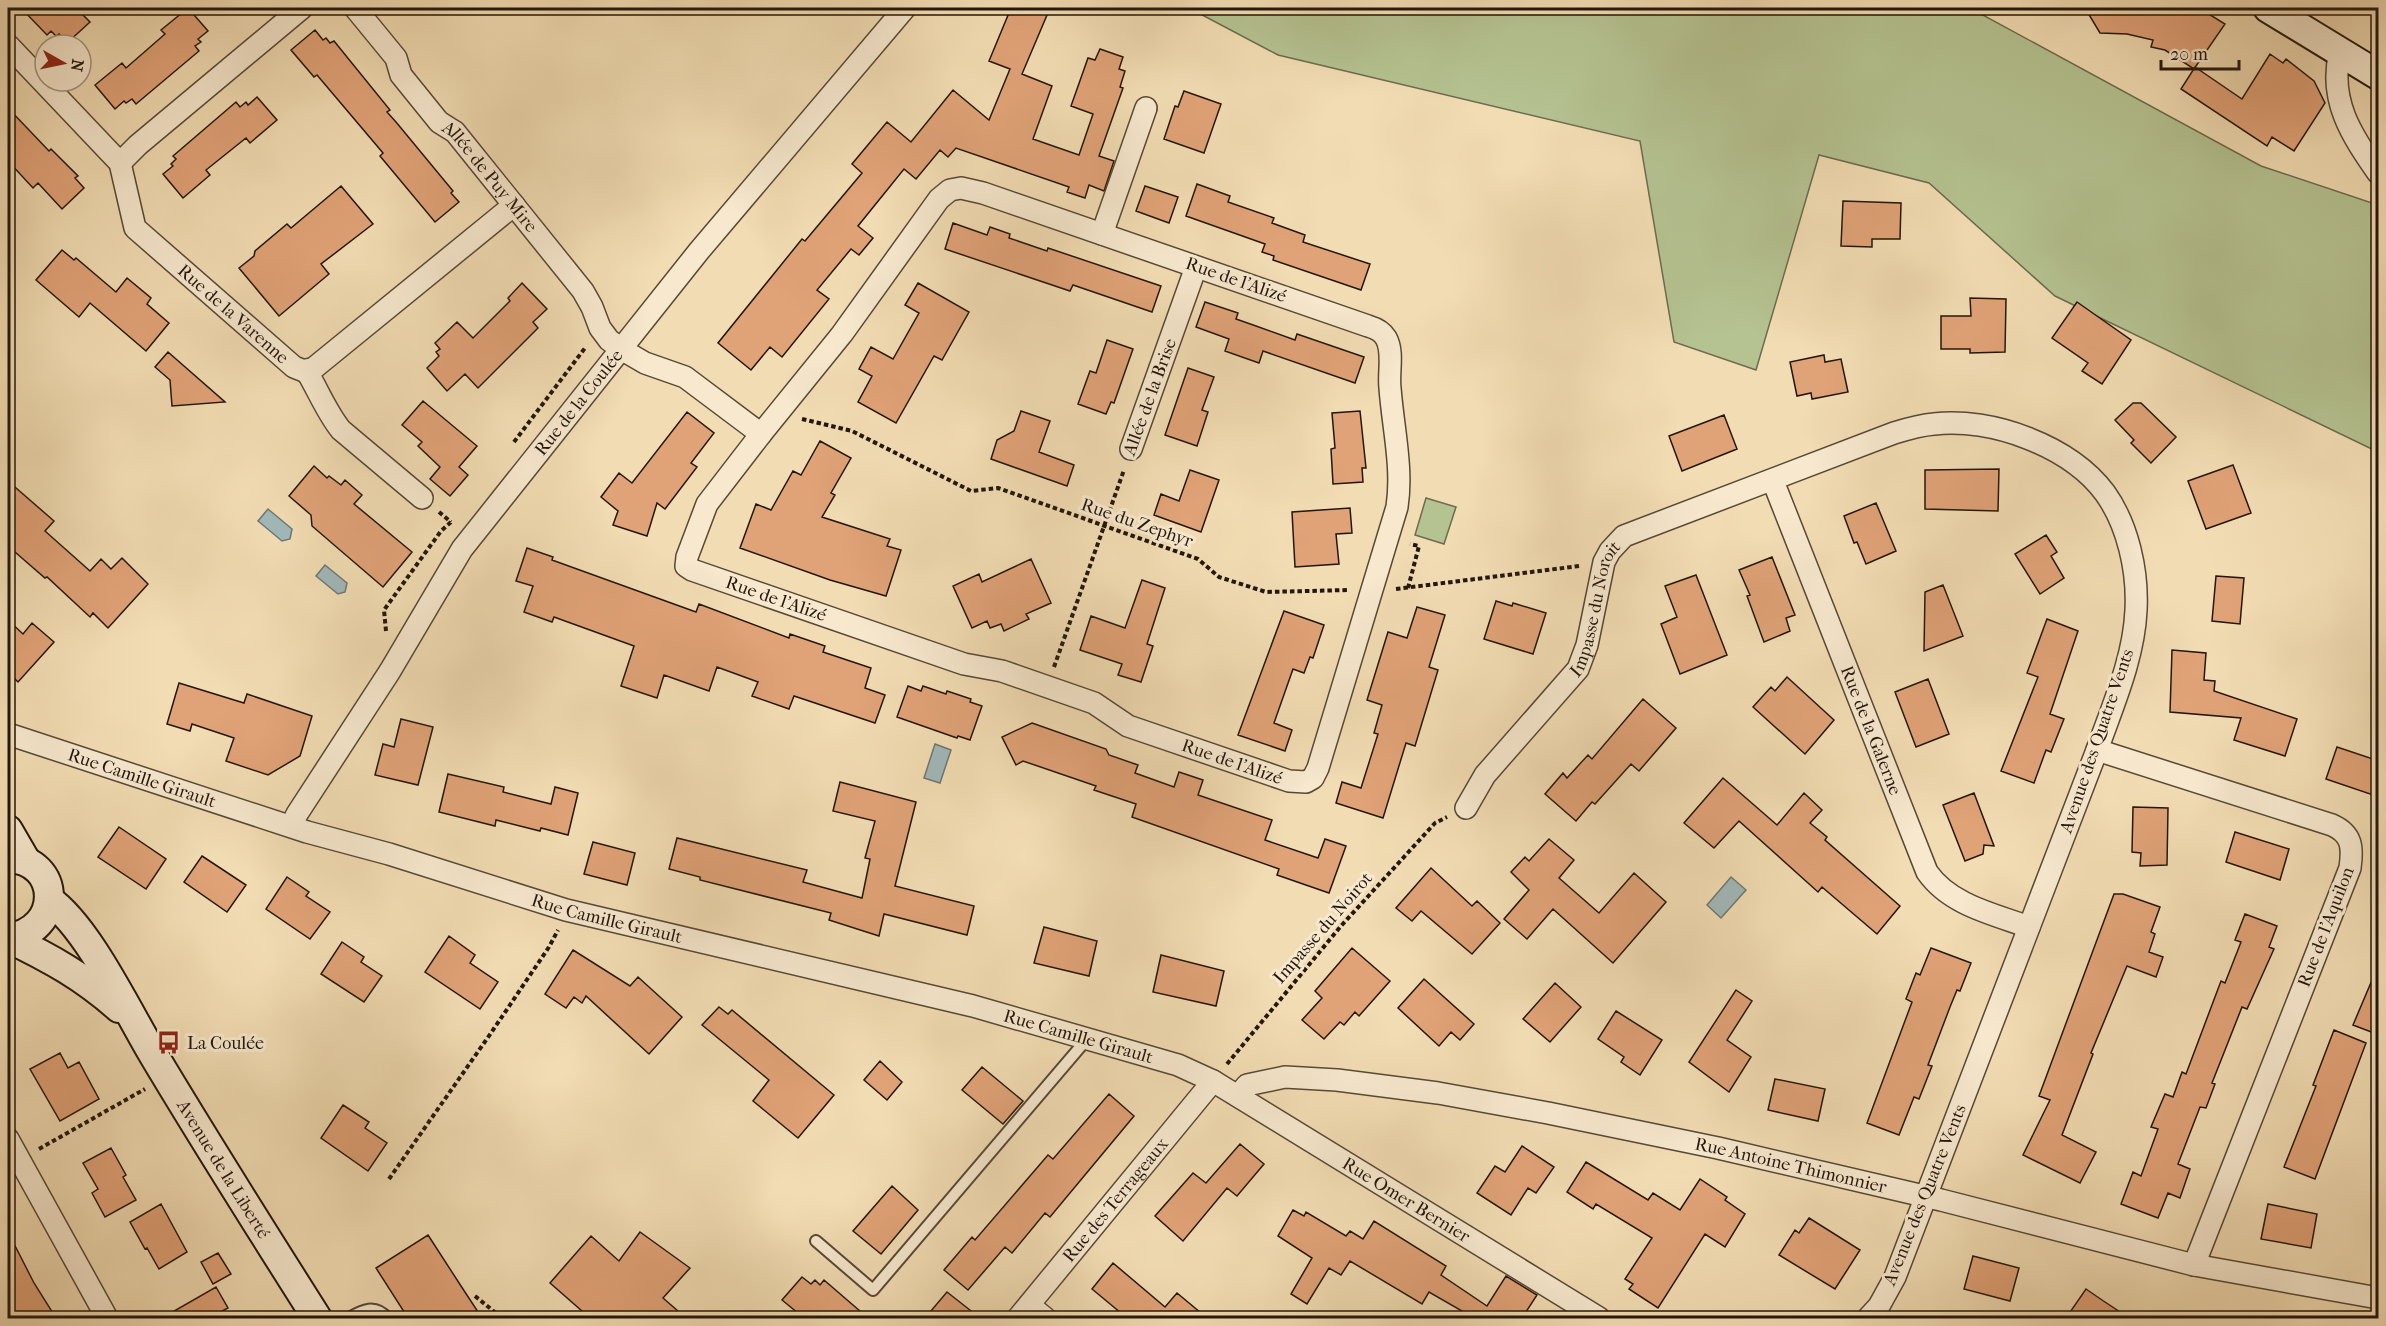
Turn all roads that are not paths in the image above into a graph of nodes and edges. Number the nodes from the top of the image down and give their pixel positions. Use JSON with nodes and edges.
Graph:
{"nodes":[{"id":1,"x":302,"y":8,"type":"edge"},
{"id":2,"x":355,"y":8,"type":"edge"},
{"id":3,"x":905,"y":8,"type":"edge"},
{"id":4,"x":2268,"y":8,"type":"edge"},
{"id":5,"x":8,"y":45,"type":"edge"},
{"id":6,"x":2340,"y":52,"type":"junction"},
{"id":7,"x":2379,"y":75,"type":"edge"},
{"id":8,"x":1146,"y":108,"type":"dead end"},
{"id":9,"x":120,"y":163,"type":"junction"},
{"id":10,"x":2379,"y":173,"type":"edge"},
{"id":11,"x":513,"y":205,"type":"junction"},
{"id":12,"x":1102,"y":234,"type":"junction"},
{"id":13,"x":1196,"y":267,"type":"junction"},
{"id":14,"x":621,"y":349,"type":"junction"},
{"id":15,"x":306,"y":370,"type":"junction"},
{"id":16,"x":760,"y":434,"type":"junction"},
{"id":17,"x":1131,"y":449,"type":"road end"},
{"id":18,"x":1773,"y":481,"type":"junction"},
{"id":19,"x":422,"y":498,"type":"dead end"},
{"id":20,"x":8,"y":735,"type":"edge"},
{"id":21,"x":2097,"y":750,"type":"junction"},
{"id":22,"x":1466,"y":808,"type":"road end"},
{"id":23,"x":291,"y":826,"type":"junction"},
{"id":24,"x":8,"y":830,"type":"edge"},
{"id":25,"x":17,"y":860,"type":"edge"},
{"id":26,"x":49,"y":900,"type":"junction"},
{"id":27,"x":2029,"y":927,"type":"junction"},
{"id":28,"x":8,"y":938,"type":"edge"},
{"id":29,"x":132,"y":1020,"type":"junction"},
{"id":30,"x":1087,"y":1038,"type":"junction"},
{"id":31,"x":1213,"y":1081,"type":"junction"},
{"id":32,"x":1238,"y":1096,"type":"junction"},
{"id":33,"x":8,"y":1139,"type":"edge"},
{"id":34,"x":1926,"y":1197,"type":"junction"},
{"id":35,"x":816,"y":1241,"type":"dead end"},
{"id":36,"x":2194,"y":1265,"type":"junction"},
{"id":37,"x":2379,"y":1298,"type":"edge"},
{"id":38,"x":1023,"y":1312,"type":"edge"},
{"id":39,"x":107,"y":1318,"type":"edge"},
{"id":40,"x":317,"y":1318,"type":"edge"},
{"id":41,"x":349,"y":1318,"type":"edge"},
{"id":42,"x":387,"y":1318,"type":"edge"},
{"id":43,"x":1045,"y":1318,"type":"edge"},
{"id":44,"x":1599,"y":1318,"type":"edge"},
{"id":45,"x":1868,"y":1318,"type":"edge"}],
"edges":[{"from":1,"to":9,"type":"street"},
{"from":2,"to":11,"type":"street","name":"Allée de Puy Mire"},
{"from":3,"to":14,"type":"street","name":"Rue de la Coulée"},
{"from":4,"to":6,"type":"street"},
{"from":5,"to":9,"type":"street"},
{"from":6,"to":7,"type":"street"},
{"from":6,"to":10,"type":"street"},
{"from":8,"to":12,"type":"street"},
{"from":9,"to":15,"type":"street","name":"Rue de la Varenne"},
{"from":11,"to":14,"type":"street","name":"Allée de Puy Mire"},
{"from":11,"to":15,"type":"street","name":"Rue de la Varenne"},
{"from":12,"to":13,"type":"street","name":"Rue de l'Alizé"},
{"from":12,"to":16,"type":"street","name":"Rue de l'Alizé"},
{"from":13,"to":16,"type":"street","name":"Rue de l'Alizé"},
{"from":13,"to":17,"type":"street","name":"Allée de la Brise"},
{"from":14,"to":16,"type":"street"},
{"from":14,"to":23,"type":"street","name":"Rue de la Coulée"},
{"from":15,"to":19,"type":"street"},
{"from":18,"to":21,"type":"street","name":"Avenue des Quatre Vents"},
{"from":18,"to":22,"type":"street","name":"Impasse du Noroit"},
{"from":18,"to":27,"type":"street","name":"Rue de la Galerne"},
{"from":20,"to":23,"type":"street","name":"Rue Camille Girault"},
{"from":21,"to":27,"type":"street","name":"Avenue des Quatre Vents"},
{"from":21,"to":36,"type":"street","name":"Rue de l'Aquilon"},
{"from":23,"to":30,"type":"street","name":"Rue Camille Girault"},
{"from":24,"to":25,"type":"street","name":"Avenue de la Liberté"},
{"from":25,"to":26,"type":"street","name":"Avenue de la Liberté"},
{"from":26,"to":28,"type":"street","name":"Avenue de la Liberté"},
{"from":26,"to":29,"type":"street","name":"Avenue de la Liberté"},
{"from":27,"to":34,"type":"street","name":"Avenue des Quatre Vents"},
{"from":28,"to":29,"type":"street","name":"Avenue de la Liberté"},
{"from":29,"to":40,"type":"street","name":"Avenue de la Liberté"},
{"from":30,"to":31,"type":"street","name":"Rue Camille Girault"},
{"from":30,"to":35,"type":"lane"},
{"from":31,"to":32,"type":"street","name":"Rue Omer Bernier"},
{"from":31,"to":38,"type":"street","name":"Rue des Terrageaux"},
{"from":32,"to":34,"type":"street","name":"Rue Antoine Thimonnier"},
{"from":32,"to":44,"type":"street","name":"Rue Omer Bernier"},
{"from":33,"to":39,"type":"street"},
{"from":34,"to":36,"type":"street","name":"Rue Antoine Thimonnier"},
{"from":34,"to":45,"type":"street","name":"Avenue des Quatre Vents"},
{"from":36,"to":37,"type":"street","name":"Rue Antoine Thimonnier"},
{"from":38,"to":43,"type":"street"},
{"from":41,"to":42,"type":"lane"}]}
